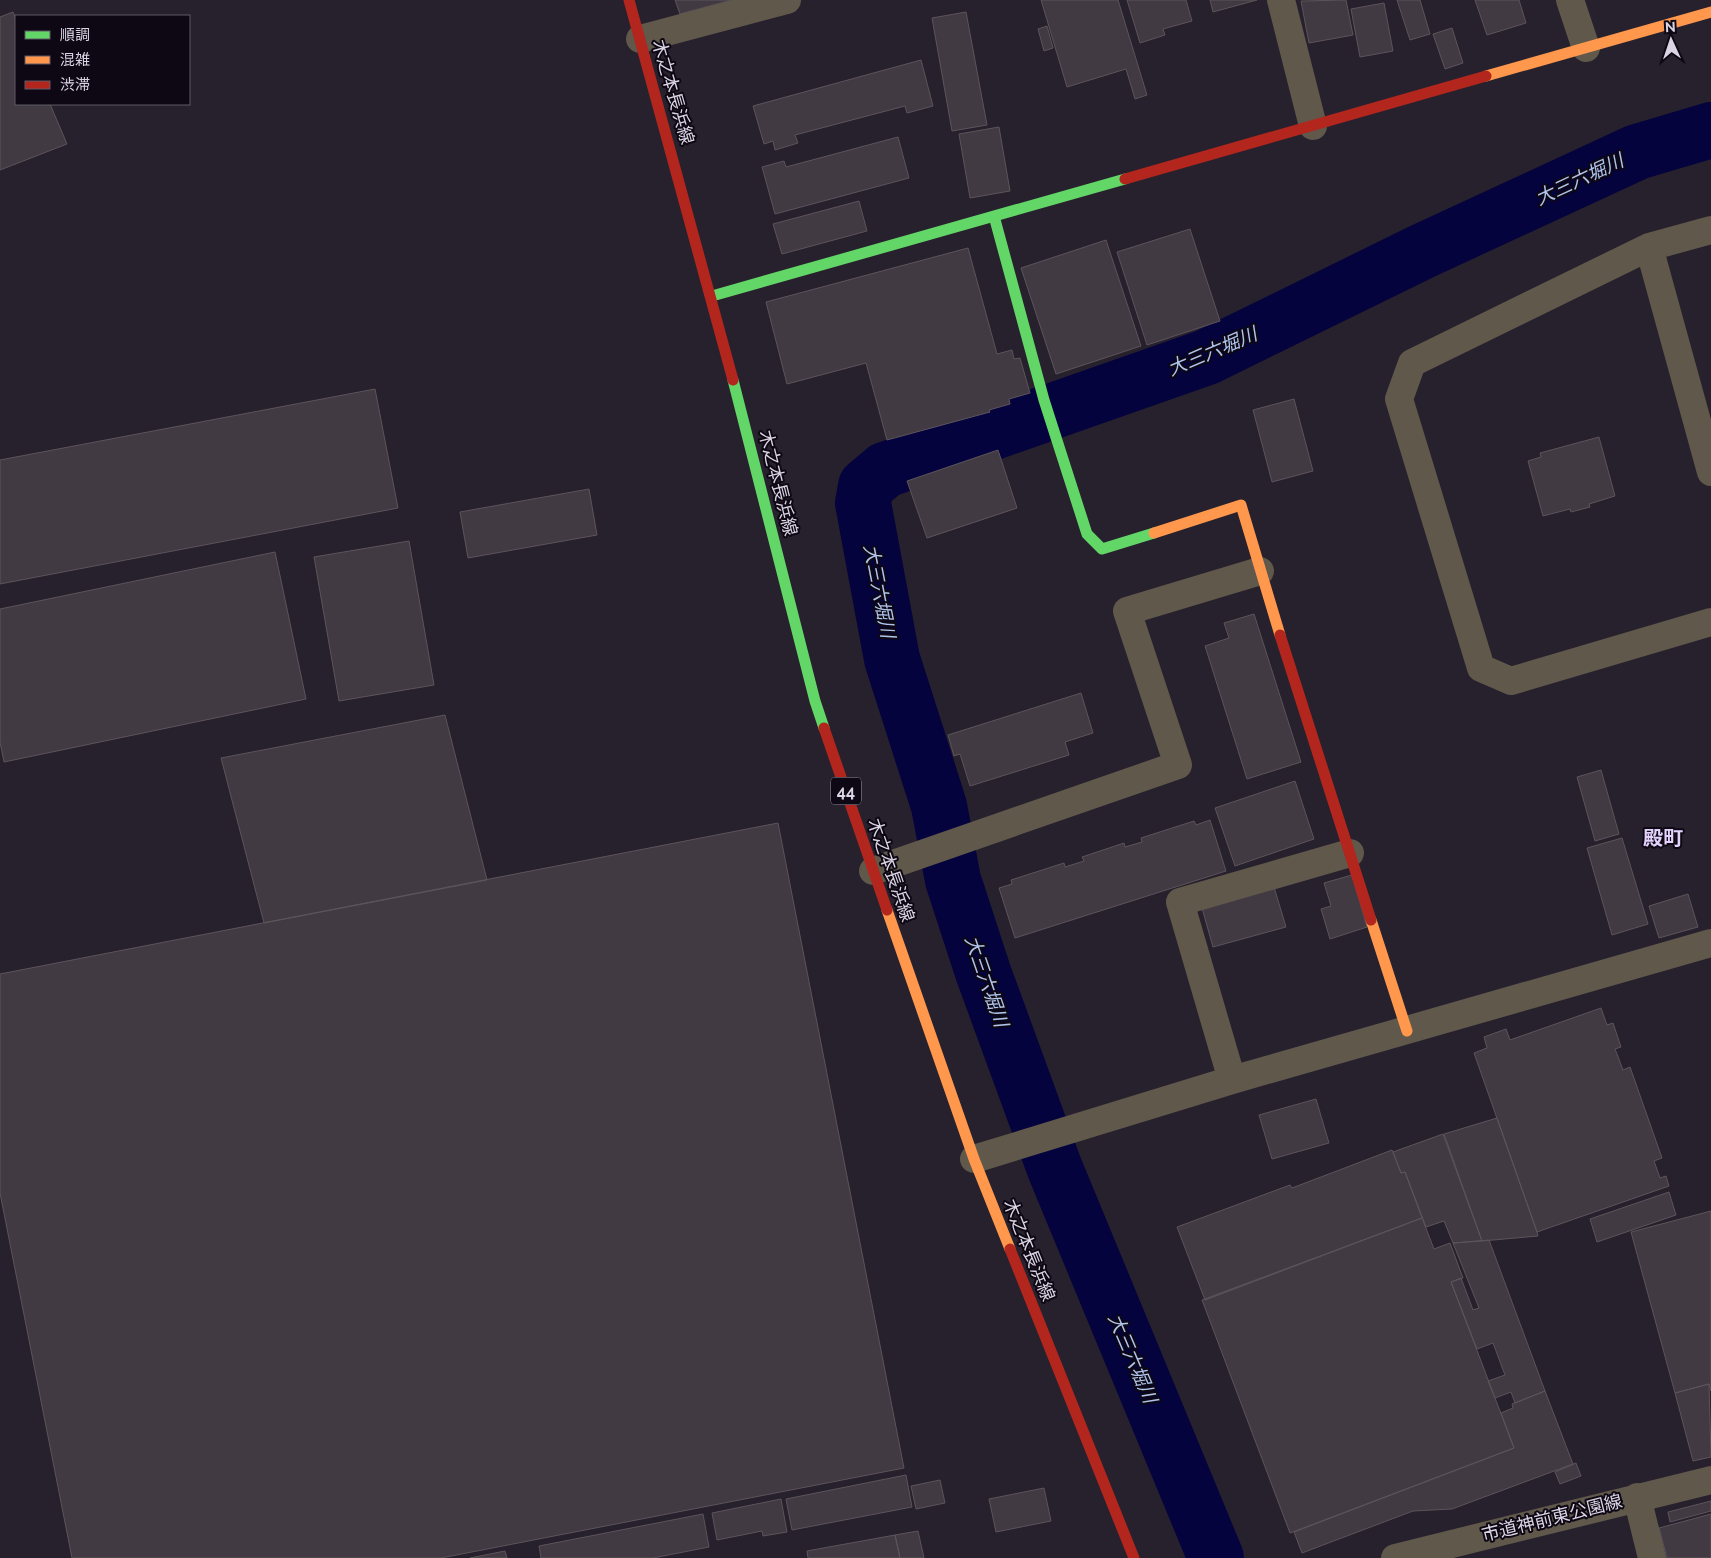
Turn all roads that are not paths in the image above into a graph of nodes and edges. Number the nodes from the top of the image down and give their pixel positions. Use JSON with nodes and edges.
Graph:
{"nodes":[{"id":1,"x":629,"y":0,"type":"edge"},
{"id":2,"x":787,"y":0,"type":"edge"},
{"id":3,"x":1281,"y":0,"type":"edge"},
{"id":4,"x":1570,"y":0,"type":"edge"},
{"id":5,"x":1711,"y":12,"type":"edge"},
{"id":6,"x":640,"y":39,"type":"junction"},
{"id":7,"x":1586,"y":48,"type":"junction"},
{"id":8,"x":1313,"y":126,"type":"junction"},
{"id":9,"x":994,"y":216,"type":"junction"},
{"id":10,"x":1711,"y":230,"type":"edge"},
{"id":11,"x":1649,"y":246,"type":"junction"},
{"id":12,"x":712,"y":296,"type":"junction"},
{"id":13,"x":1711,"y":472,"type":"edge"},
{"id":14,"x":1260,"y":571,"type":"junction"},
{"id":15,"x":1711,"y":622,"type":"edge"},
{"id":16,"x":1350,"y":853,"type":"junction"},
{"id":17,"x":873,"y":871,"type":"junction"},
{"id":18,"x":1711,"y":943,"type":"edge"},
{"id":19,"x":1407,"y":1031,"type":"junction"},
{"id":20,"x":1232,"y":1080,"type":"junction"},
{"id":21,"x":974,"y":1159,"type":"junction"},
{"id":22,"x":1711,"y":1480,"type":"edge"},
{"id":23,"x":1637,"y":1497,"type":"junction"},
{"id":24,"x":1473,"y":1548,"type":"edge"},
{"id":25,"x":1134,"y":1558,"type":"edge"},
{"id":26,"x":1395,"y":1558,"type":"edge"},
{"id":27,"x":1652,"y":1558,"type":"edge"}],
"edges":[{"from":1,"to":6,"type":"street","name":"木之本長浜線","number":"44"},
{"from":2,"to":6,"type":"street"},
{"from":3,"to":8,"type":"street"},
{"from":4,"to":7,"type":"street"},
{"from":5,"to":7,"type":"street"},
{"from":6,"to":12,"type":"street","name":"木之本長浜線","number":"44"},
{"from":7,"to":8,"type":"street"},
{"from":8,"to":9,"type":"street"},
{"from":9,"to":12,"type":"street"},
{"from":9,"to":14,"type":"street"},
{"from":10,"to":11,"type":"street"},
{"from":11,"to":13,"type":"street"},
{"from":11,"to":15,"type":"street"},
{"from":12,"to":17,"type":"street","name":"木之本長浜線","number":"44"},
{"from":14,"to":16,"type":"street"},
{"from":14,"to":17,"type":"street"},
{"from":16,"to":19,"type":"street"},
{"from":16,"to":20,"type":"street"},
{"from":17,"to":21,"type":"street","name":"木之本長浜線","number":"44"},
{"from":18,"to":19,"type":"street"},
{"from":19,"to":20,"type":"street"},
{"from":20,"to":21,"type":"street"},
{"from":21,"to":25,"type":"street","name":"木之本長浜線","number":"44"},
{"from":22,"to":23,"type":"street","name":"市道神前東公園線"},
{"from":23,"to":24,"type":"street","name":"市道神前東公園線"},
{"from":23,"to":27,"type":"street"},
{"from":24,"to":26,"type":"street","name":"市道神前東公園線"}]}
